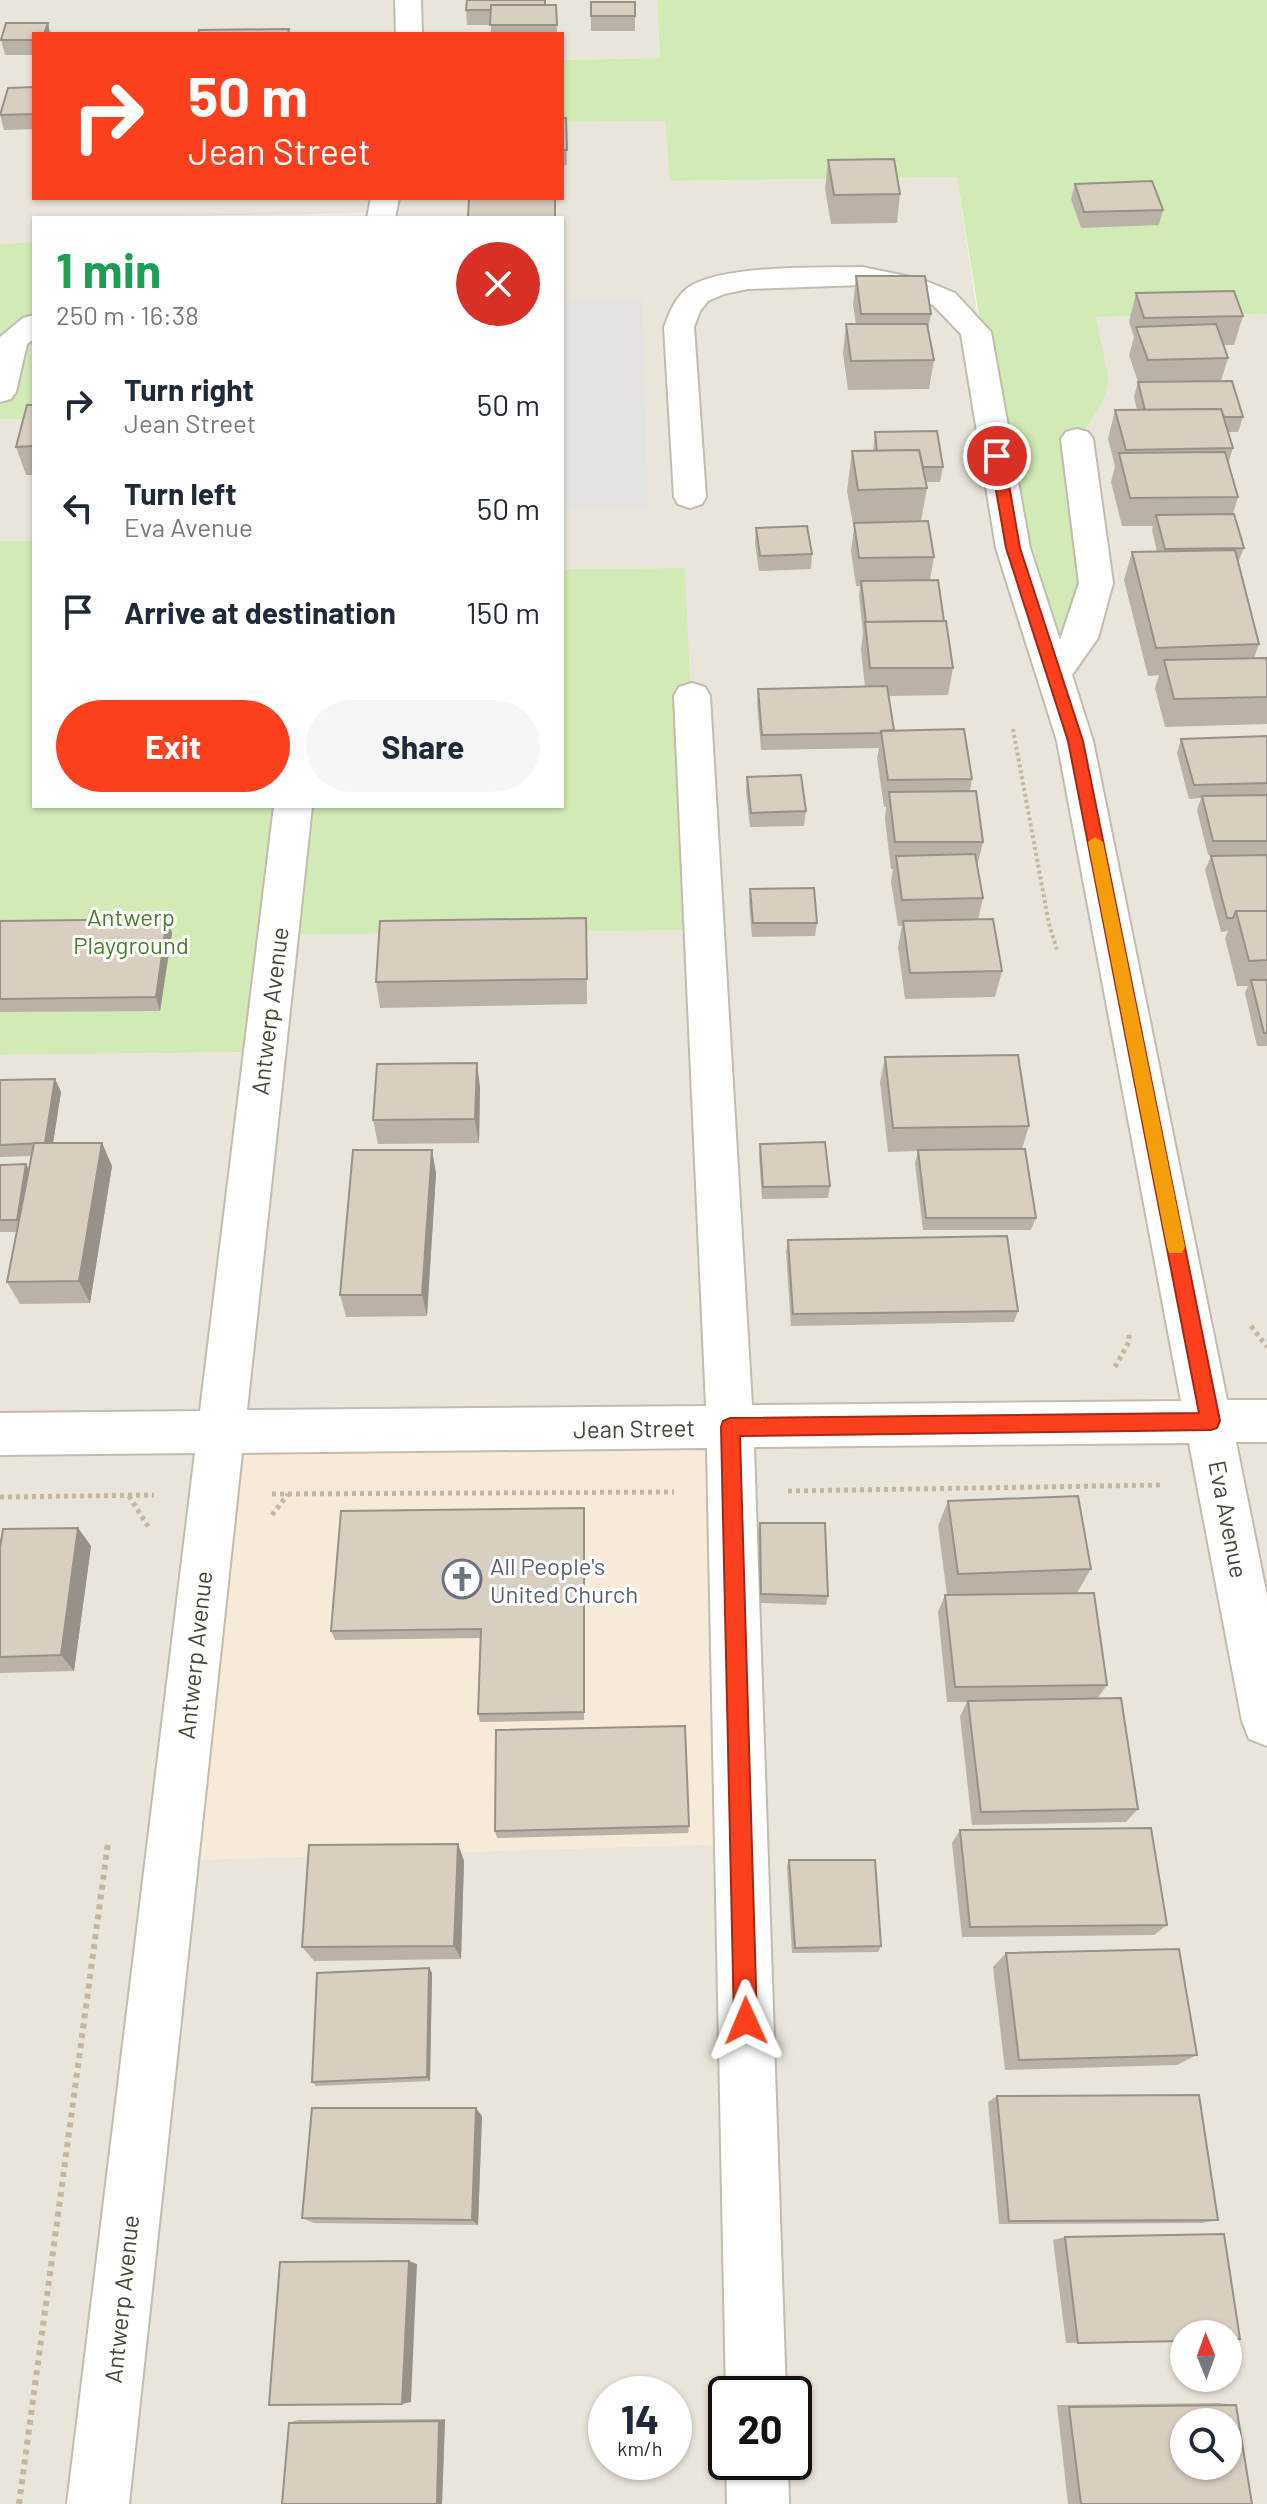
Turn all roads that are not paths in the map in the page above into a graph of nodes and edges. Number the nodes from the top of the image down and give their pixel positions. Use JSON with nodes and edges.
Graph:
{"nodes":[{"id":1,"x":408,"y":0,"type":"edge"},
{"id":2,"x":409,"y":32,"type":"edge"},
{"id":3,"x":32,"y":326,"type":"edge"},
{"id":4,"x":0,"y":392,"type":"edge"},
{"id":5,"x":1077,"y":439,"type":"dead end"},
{"id":6,"x":690,"y":497,"type":"dead end"},
{"id":7,"x":1055,"y":672,"type":"junction"},
{"id":8,"x":692,"y":696,"type":"dead end"},
{"id":9,"x":293,"y":808,"type":"edge"},
{"id":10,"x":1211,"y":1421,"type":"junction"},
{"id":11,"x":1267,"y":1421,"type":"edge"},
{"id":12,"x":730,"y":1427,"type":"junction"},
{"id":13,"x":219,"y":1432,"type":"junction"},
{"id":14,"x":0,"y":1434,"type":"edge"},
{"id":15,"x":1267,"y":1721,"type":"edge"},
{"id":16,"x":756,"y":2376,"type":"edge"},
{"id":17,"x":757,"y":2480,"type":"edge"},
{"id":18,"x":98,"y":2504,"type":"edge"},
{"id":19,"x":758,"y":2504,"type":"edge"}],
"edges":[{"from":1,"to":2,"type":"street"},
{"from":3,"to":4,"type":"street"},
{"from":5,"to":7,"type":"street"},
{"from":6,"to":7,"type":"street","name":"Eva Avenue"},
{"from":7,"to":10,"type":"street","name":"Eva Avenue"},
{"from":8,"to":12,"type":"street"},
{"from":9,"to":13,"type":"street","name":"Antwerp Avenue"},
{"from":10,"to":11,"type":"street","name":"Jean Street"},
{"from":10,"to":12,"type":"street","name":"Jean Street"},
{"from":10,"to":15,"type":"street","name":"Eva Avenue"},
{"from":12,"to":13,"type":"street","name":"Jean Street"},
{"from":12,"to":16,"type":"street"},
{"from":13,"to":14,"type":"street","name":"Jean Street"},
{"from":13,"to":18,"type":"street","name":"Antwerp Avenue"},
{"from":17,"to":19,"type":"street"}]}
